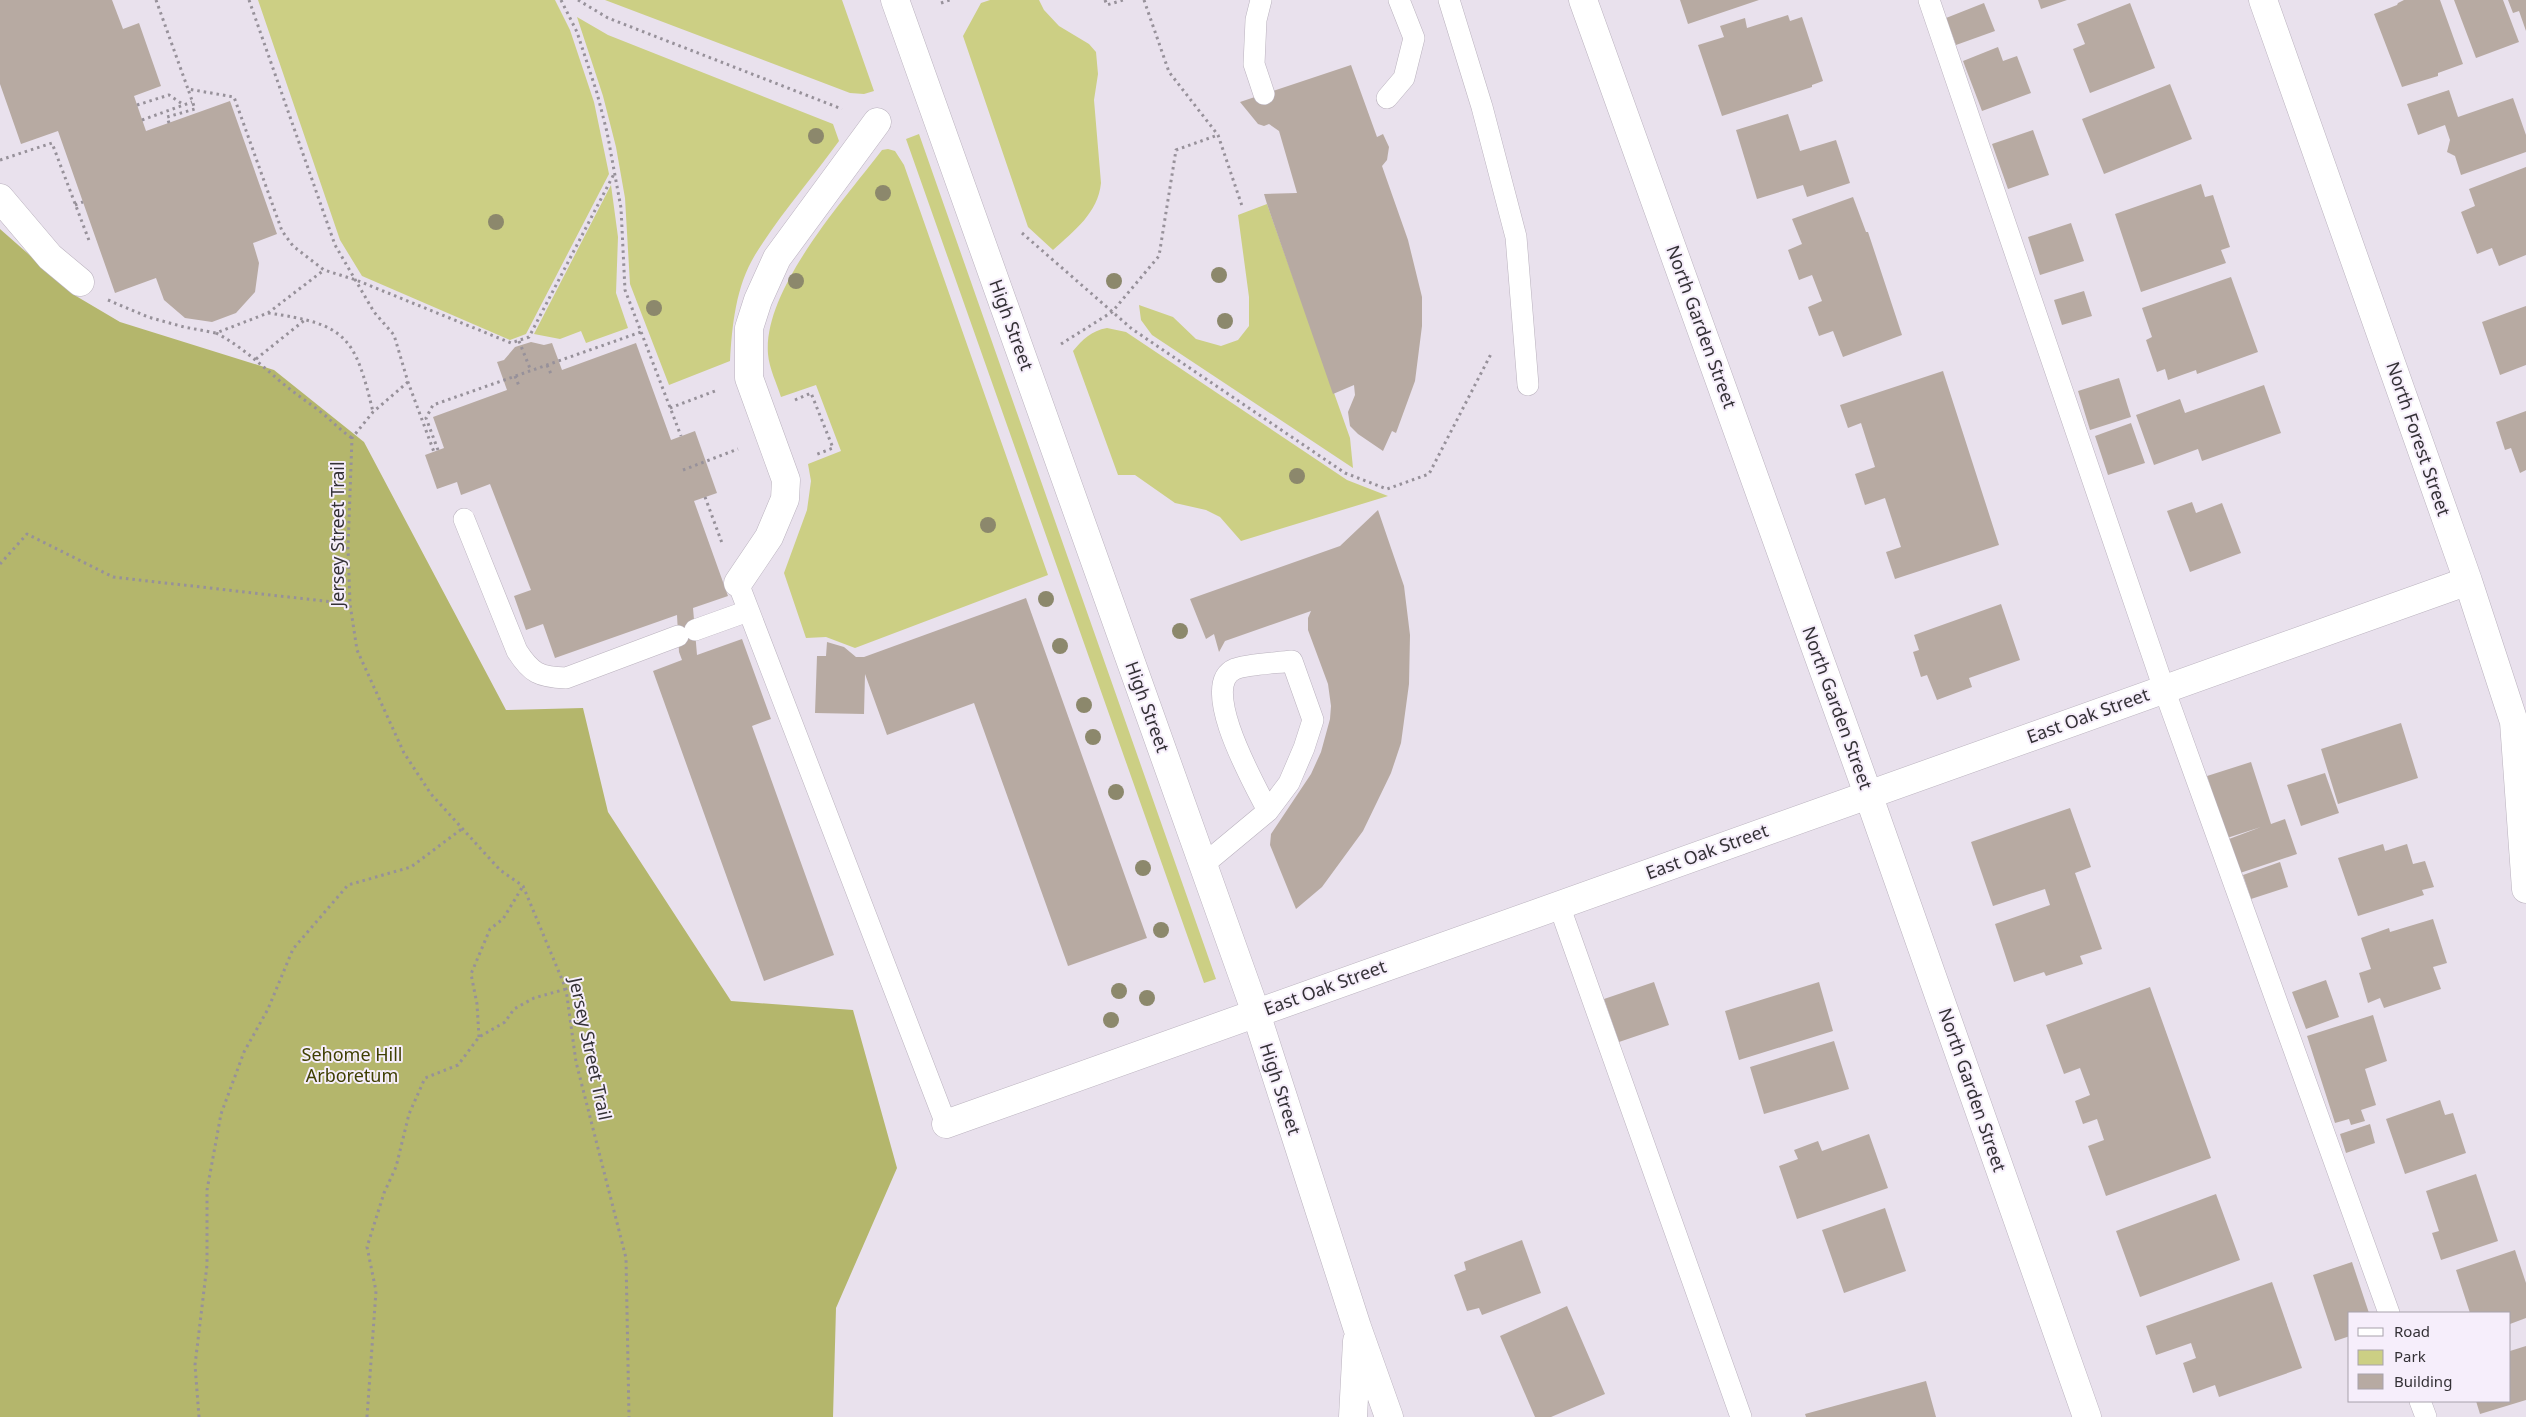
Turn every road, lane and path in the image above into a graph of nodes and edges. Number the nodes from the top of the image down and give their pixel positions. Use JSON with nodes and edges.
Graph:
{"nodes":[{"id":1,"x":156,"y":0,"type":"edge"},
{"id":2,"x":249,"y":0,"type":"edge"},
{"id":3,"x":561,"y":0,"type":"edge"},
{"id":4,"x":578,"y":0,"type":"edge"},
{"id":5,"x":895,"y":0,"type":"edge"},
{"id":6,"x":950,"y":0,"type":"edge"},
{"id":7,"x":1105,"y":0,"type":"edge"},
{"id":8,"x":1123,"y":0,"type":"edge"},
{"id":9,"x":1144,"y":0,"type":"edge"},
{"id":10,"x":1260,"y":0,"type":"edge"},
{"id":11,"x":1399,"y":0,"type":"edge"},
{"id":12,"x":1449,"y":0,"type":"edge"},
{"id":13,"x":1584,"y":0,"type":"edge"},
{"id":14,"x":1929,"y":0,"type":"edge"},
{"id":15,"x":2263,"y":0,"type":"edge"},
{"id":16,"x":940,"y":3,"type":"dead end"},
{"id":17,"x":188,"y":89,"type":"junction"},
{"id":18,"x":1264,"y":94,"type":"dead end"},
{"id":19,"x":1387,"y":98,"type":"dead end"},
{"id":20,"x":192,"y":102,"type":"junction"},
{"id":21,"x":137,"y":105,"type":"dead end"},
{"id":22,"x":184,"y":105,"type":"junction"},
{"id":23,"x":142,"y":120,"type":"dead end"},
{"id":24,"x":876,"y":122,"type":"joint"},
{"id":25,"x":169,"y":123,"type":"dead end"},
{"id":26,"x":1218,"y":135,"type":"junction"},
{"id":27,"x":0,"y":160,"type":"edge"},
{"id":28,"x":615,"y":172,"type":"junction"},
{"id":29,"x":0,"y":198,"type":"edge"},
{"id":30,"x":83,"y":202,"type":"dead end"},
{"id":31,"x":75,"y":205,"type":"junction"},
{"id":32,"x":1242,"y":206,"type":"dead end"},
{"id":33,"x":85,"y":231,"type":"dead end"},
{"id":34,"x":1022,"y":233,"type":"dead end"},
{"id":35,"x":324,"y":270,"type":"junction"},
{"id":36,"x":356,"y":280,"type":"junction"},
{"id":37,"x":80,"y":282,"type":"joint"},
{"id":38,"x":1112,"y":312,"type":"junction"},
{"id":39,"x":268,"y":313,"type":"junction"},
{"id":40,"x":307,"y":318,"type":"junction"},
{"id":41,"x":641,"y":332,"type":"junction"},
{"id":42,"x":216,"y":333,"type":"junction"},
{"id":43,"x":519,"y":341,"type":"junction"},
{"id":44,"x":1061,"y":344,"type":"dead end"},
{"id":45,"x":1495,"y":346,"type":"dead end"},
{"id":46,"x":256,"y":359,"type":"junction"},
{"id":47,"x":547,"y":365,"type":"junction"},
{"id":48,"x":531,"y":370,"type":"junction"},
{"id":49,"x":550,"y":374,"type":"dead end"},
{"id":50,"x":515,"y":376,"type":"junction"},
{"id":51,"x":748,"y":378,"type":"junction"},
{"id":52,"x":408,"y":382,"type":"junction"},
{"id":53,"x":1528,"y":385,"type":"dead end"},
{"id":54,"x":519,"y":386,"type":"dead end"},
{"id":55,"x":807,"y":395,"type":"dead end"},
{"id":56,"x":670,"y":408,"type":"junction"},
{"id":57,"x":373,"y":412,"type":"junction"},
{"id":58,"x":681,"y":436,"type":"dead end"},
{"id":59,"x":352,"y":438,"type":"junction"},
{"id":60,"x":738,"y":449,"type":"dead end"},
{"id":61,"x":438,"y":450,"type":"dead end"},
{"id":62,"x":434,"y":452,"type":"dead end"},
{"id":63,"x":808,"y":458,"type":"dead end"},
{"id":64,"x":682,"y":470,"type":"dead end"},
{"id":65,"x":464,"y":519,"type":"dead end"},
{"id":66,"x":0,"y":564,"type":"edge"},
{"id":67,"x":2468,"y":581,"type":"junction"},
{"id":68,"x":738,"y":583,"type":"joint"},
{"id":69,"x":350,"y":604,"type":"junction"},
{"id":70,"x":748,"y":610,"type":"junction"},
{"id":71,"x":2164,"y":689,"type":"junction"},
{"id":72,"x":1868,"y":794,"type":"junction"},
{"id":73,"x":1268,"y":811,"type":"junction"},
{"id":74,"x":463,"y":828,"type":"junction"},
{"id":75,"x":1203,"y":865,"type":"junction"},
{"id":76,"x":522,"y":886,"type":"junction"},
{"id":77,"x":2526,"y":889,"type":"edge"},
{"id":78,"x":1559,"y":905,"type":"junction"},
{"id":79,"x":566,"y":988,"type":"junction"},
{"id":80,"x":1256,"y":1013,"type":"junction"},
{"id":81,"x":479,"y":1037,"type":"junction"},
{"id":82,"x":946,"y":1124,"type":"joint"},
{"id":83,"x":2389,"y":1312,"type":"edge"},
{"id":84,"x":1357,"y":1327,"type":"junction"},
{"id":85,"x":2420,"y":1402,"type":"edge"},
{"id":86,"x":199,"y":1417,"type":"edge"},
{"id":87,"x":367,"y":1417,"type":"edge"},
{"id":88,"x":629,"y":1417,"type":"edge"},
{"id":89,"x":1353,"y":1417,"type":"edge"},
{"id":90,"x":1389,"y":1417,"type":"edge"},
{"id":91,"x":1741,"y":1417,"type":"edge"},
{"id":92,"x":2087,"y":1417,"type":"edge"},
{"id":93,"x":2426,"y":1417,"type":"edge"}],
"edges":[{"from":1,"to":17,"type":"path"},
{"from":2,"to":36,"type":"path"},
{"from":3,"to":28,"type":"path"},
{"from":4,"to":24,"type":"path"},
{"from":5,"to":75,"type":"street","name":"High Street"},
{"from":6,"to":16,"type":"path"},
{"from":7,"to":8,"type":"path"},
{"from":9,"to":26,"type":"path"},
{"from":10,"to":18,"type":"lane"},
{"from":11,"to":19,"type":"lane"},
{"from":12,"to":53,"type":"lane"},
{"from":13,"to":72,"type":"street","name":"North Garden Street"},
{"from":14,"to":71,"type":"lane"},
{"from":15,"to":67,"type":"street","name":"North Forest Street"},
{"from":17,"to":20,"type":"path"},
{"from":17,"to":35,"type":"path"},
{"from":20,"to":22,"type":"path"},
{"from":20,"to":25,"type":"path"},
{"from":21,"to":22,"type":"path"},
{"from":22,"to":23,"type":"path"},
{"from":24,"to":51,"type":"street"},
{"from":26,"to":32,"type":"path"},
{"from":26,"to":38,"type":"path"},
{"from":27,"to":31,"type":"path"},
{"from":28,"to":41,"type":"path"},
{"from":28,"to":43,"type":"path"},
{"from":29,"to":37,"type":"street"},
{"from":30,"to":31,"type":"path"},
{"from":31,"to":33,"type":"path"},
{"from":34,"to":38,"type":"path"},
{"from":35,"to":36,"type":"path"},
{"from":35,"to":39,"type":"path"},
{"from":36,"to":43,"type":"path"},
{"from":36,"to":52,"type":"path"},
{"from":37,"to":42,"type":"path"},
{"from":38,"to":44,"type":"path"},
{"from":38,"to":45,"type":"path"},
{"from":39,"to":40,"type":"path"},
{"from":39,"to":42,"type":"path"},
{"from":40,"to":46,"type":"path"},
{"from":40,"to":57,"type":"path"},
{"from":41,"to":47,"type":"path"},
{"from":41,"to":56,"type":"path"},
{"from":42,"to":46,"type":"path"},
{"from":43,"to":48,"type":"path"},
{"from":46,"to":59,"type":"path"},
{"from":47,"to":48,"type":"path"},
{"from":47,"to":49,"type":"path"},
{"from":48,"to":50,"type":"path"},
{"from":50,"to":54,"type":"path"},
{"from":50,"to":61,"type":"path"},
{"from":51,"to":56,"type":"path"},
{"from":51,"to":68,"type":"street"},
{"from":52,"to":57,"type":"path","name":"Jersey Street Trail"},
{"from":52,"to":62,"type":"path"},
{"from":55,"to":63,"type":"path"},
{"from":56,"to":58,"type":"path"},
{"from":57,"to":59,"type":"path","name":"Jersey Street Trail"},
{"from":59,"to":69,"type":"path","name":"Jersey Street Trail"},
{"from":60,"to":64,"type":"path"},
{"from":65,"to":70,"type":"lane"},
{"from":66,"to":69,"type":"path"},
{"from":67,"to":71,"type":"street","name":"East Oak Street"},
{"from":67,"to":77,"type":"street","name":"North Forest Street"},
{"from":68,"to":70,"type":"lane"},
{"from":69,"to":74,"type":"path","name":"Jersey Street Trail"},
{"from":70,"to":82,"type":"lane"},
{"from":71,"to":72,"type":"street","name":"East Oak Street"},
{"from":71,"to":83,"type":"lane"},
{"from":72,"to":78,"type":"street","name":"East Oak Street"},
{"from":72,"to":92,"type":"street","name":"North Garden Street"},
{"from":73,"to":73,"type":"lane"},
{"from":73,"to":75,"type":"lane"},
{"from":74,"to":76,"type":"path","name":"Jersey Street Trail"},
{"from":74,"to":86,"type":"path"},
{"from":75,"to":80,"type":"street","name":"High Street"},
{"from":76,"to":79,"type":"path","name":"Jersey Street Trail"},
{"from":76,"to":81,"type":"path"},
{"from":78,"to":80,"type":"street","name":"East Oak Street"},
{"from":78,"to":91,"type":"lane"},
{"from":79,"to":81,"type":"path"},
{"from":79,"to":88,"type":"path","name":"Jersey Street Trail"},
{"from":80,"to":82,"type":"street","name":"East Oak Street"},
{"from":80,"to":84,"type":"street","name":"High Street"},
{"from":81,"to":87,"type":"path"},
{"from":84,"to":89,"type":"street"},
{"from":84,"to":90,"type":"street","name":"High Street"},
{"from":85,"to":93,"type":"lane"}]}
